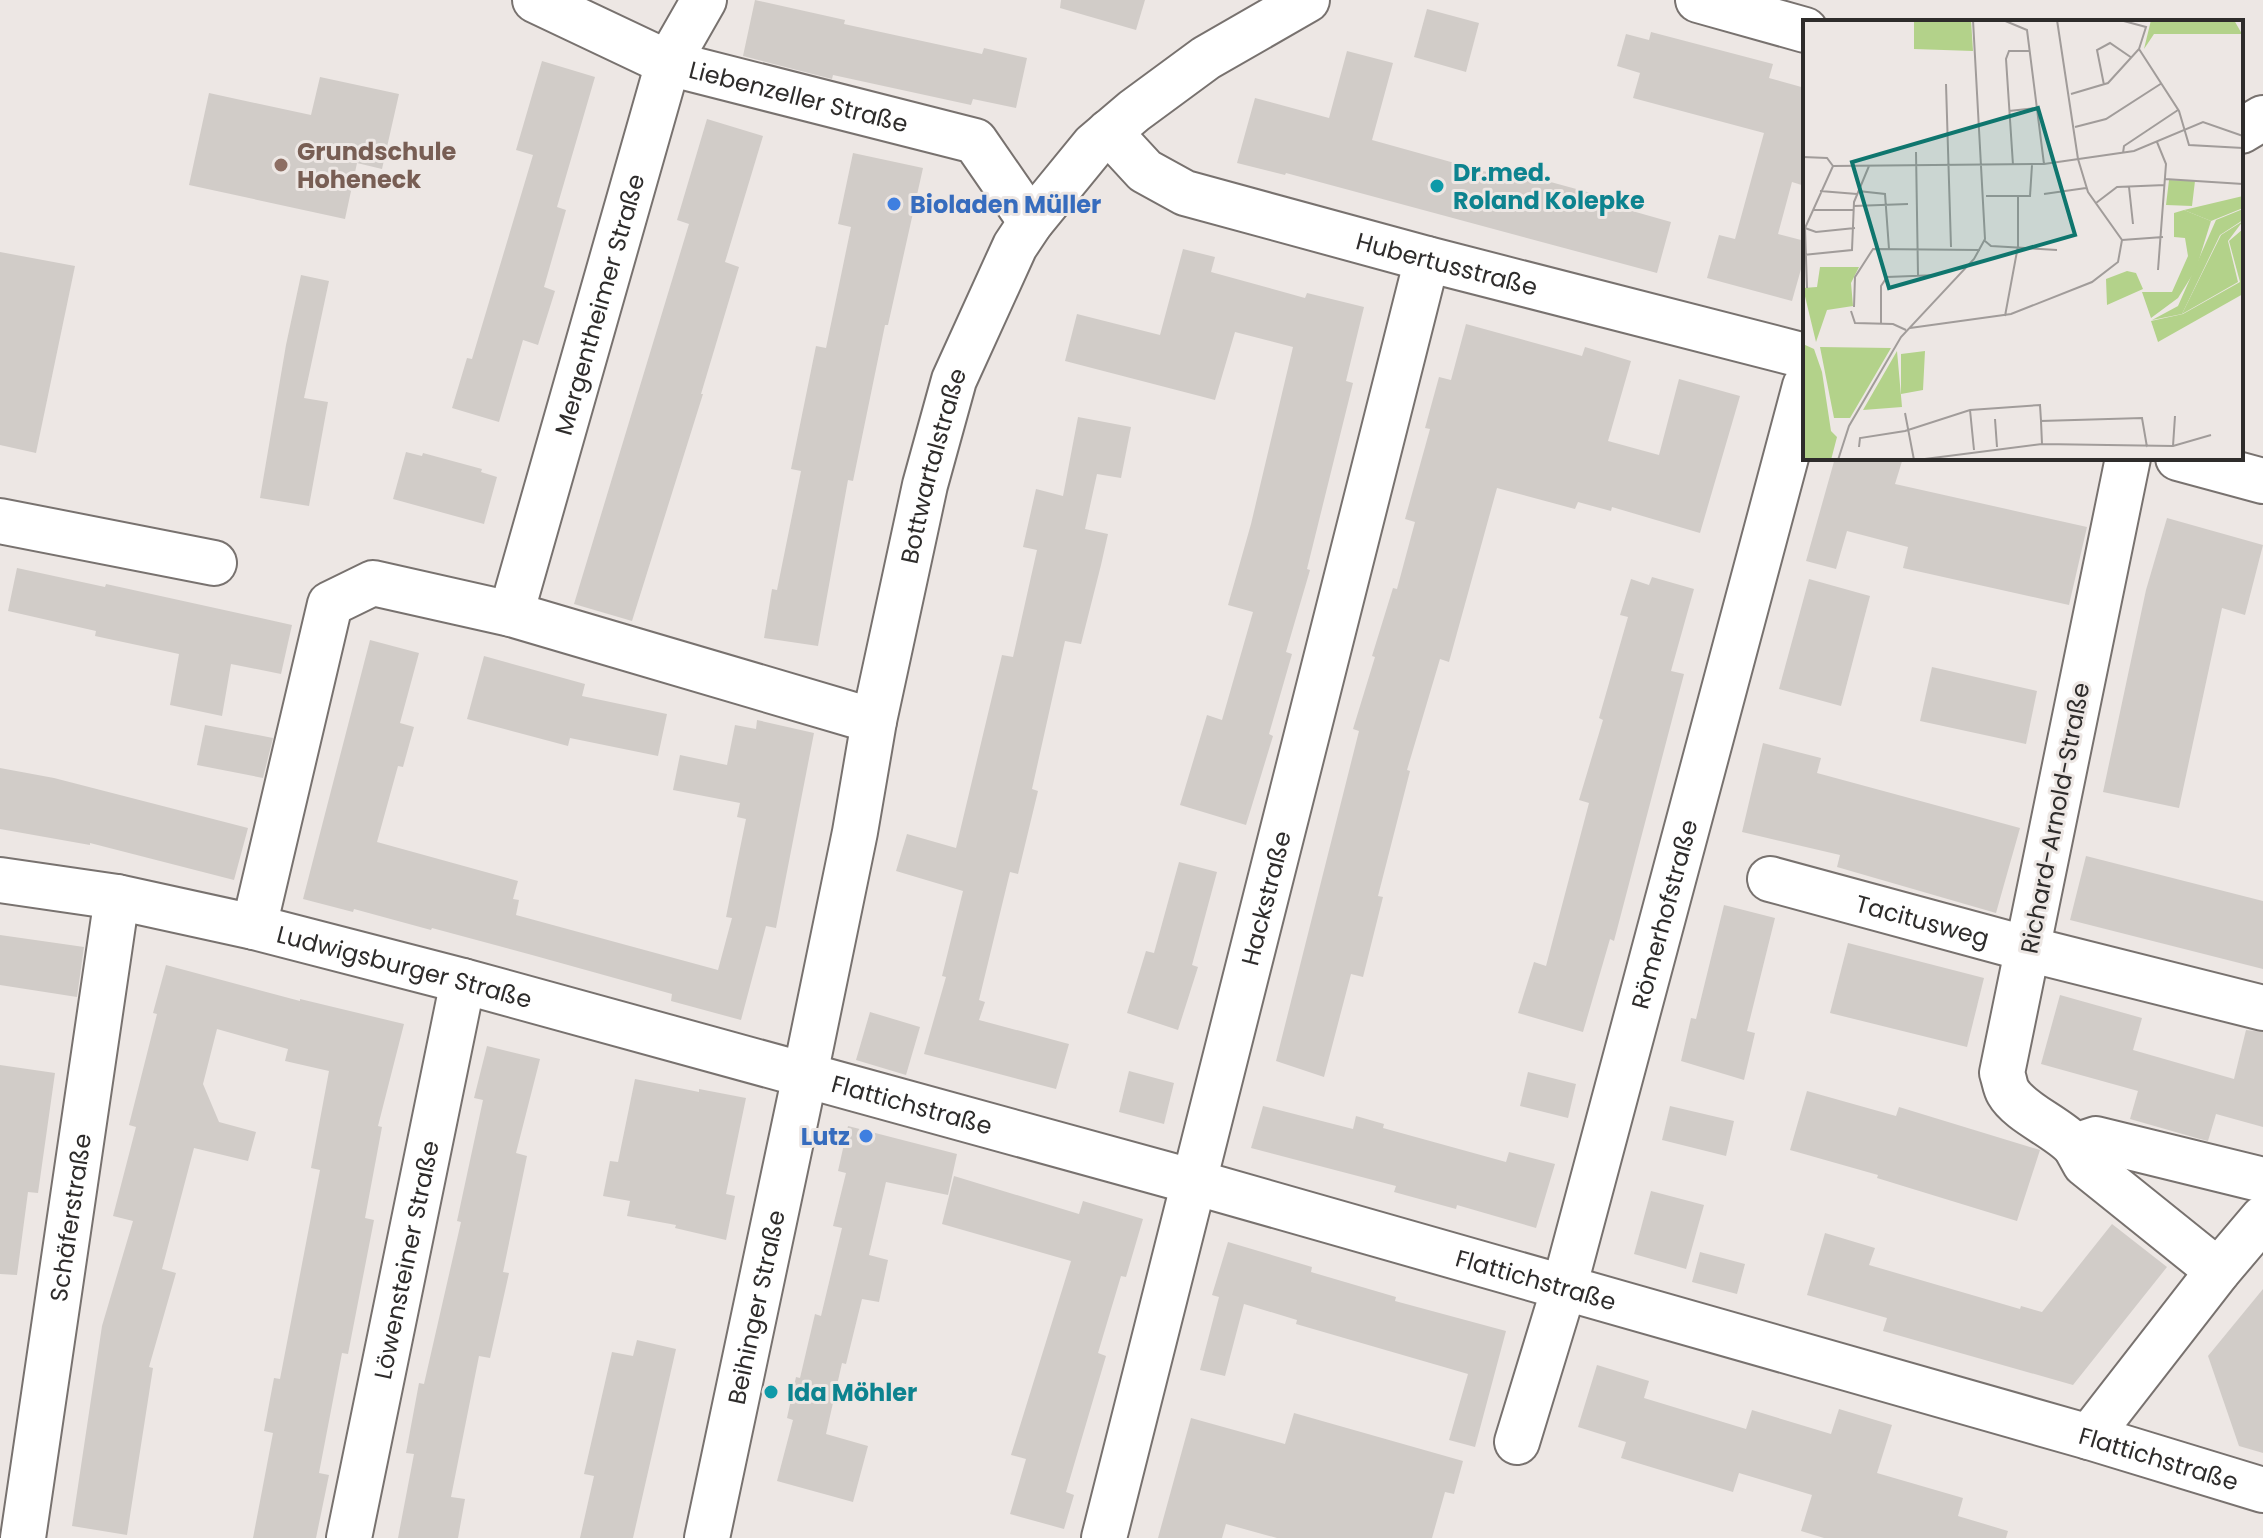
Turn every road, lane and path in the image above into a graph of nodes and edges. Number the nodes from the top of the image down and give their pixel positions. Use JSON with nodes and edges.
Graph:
{"nodes":[{"id":1,"x":535,"y":0,"type":"edge"},
{"id":2,"x":704,"y":0,"type":"edge"},
{"id":3,"x":1307,"y":0,"type":"edge"},
{"id":4,"x":1698,"y":0,"type":"edge"},
{"id":5,"x":1803,"y":29,"type":"edge"},
{"id":6,"x":668,"y":63,"type":"junction"},
{"id":7,"x":2263,"y":118,"type":"edge"},
{"id":8,"x":2243,"y":130,"type":"edge"},
{"id":9,"x":1109,"y":132,"type":"junction"},
{"id":10,"x":1031,"y":222,"type":"junction"},
{"id":11,"x":1427,"y":259,"type":"junction"},
{"id":12,"x":1803,"y":355,"type":"edge"},
{"id":13,"x":1803,"y":394,"type":"edge"},
{"id":14,"x":2128,"y":460,"type":"edge"},
{"id":15,"x":2185,"y":460,"type":"edge"},
{"id":16,"x":2263,"y":481,"type":"edge"},
{"id":17,"x":0,"y":521,"type":"edge"},
{"id":18,"x":214,"y":563,"type":"dead end"},
{"id":19,"x":511,"y":614,"type":"junction"},
{"id":20,"x":874,"y":721,"type":"junction"},
{"id":21,"x":1770,"y":879,"type":"dead end"},
{"id":22,"x":0,"y":880,"type":"edge"},
{"id":23,"x":117,"y":897,"type":"junction"},
{"id":24,"x":254,"y":927,"type":"junction"},
{"id":25,"x":2028,"y":949,"type":"junction"},
{"id":26,"x":463,"y":981,"type":"junction"},
{"id":27,"x":2263,"y":1008,"type":"edge"},
{"id":28,"x":805,"y":1075,"type":"junction"},
{"id":29,"x":2075,"y":1146,"type":"junction"},
{"id":30,"x":2263,"y":1180,"type":"edge"},
{"id":31,"x":1194,"y":1182,"type":"junction"},
{"id":32,"x":2263,"y":1218,"type":"edge"},
{"id":33,"x":2218,"y":1271,"type":"junction"},
{"id":34,"x":1564,"y":1288,"type":"junction"},
{"id":35,"x":2089,"y":1437,"type":"junction"},
{"id":36,"x":1517,"y":1442,"type":"dead end"},
{"id":37,"x":2263,"y":1490,"type":"edge"},
{"id":38,"x":23,"y":1538,"type":"edge"},
{"id":39,"x":349,"y":1538,"type":"edge"},
{"id":40,"x":707,"y":1538,"type":"edge"},
{"id":41,"x":1104,"y":1538,"type":"edge"}],
"edges":[{"from":1,"to":6,"type":"street","name":"Liebenzeller Straße"},
{"from":2,"to":6,"type":"street","name":"Mergentheimer Straße"},
{"from":3,"to":9,"type":"street","name":"Bottwartalstraße"},
{"from":4,"to":5,"type":"street"},
{"from":6,"to":10,"type":"street","name":"Liebenzeller Straße"},
{"from":6,"to":19,"type":"street","name":"Mergentheimer Straße"},
{"from":7,"to":8,"type":"street"},
{"from":9,"to":10,"type":"street","name":"Bottwartalstraße"},
{"from":9,"to":11,"type":"street","name":"Hubertusstraße"},
{"from":10,"to":20,"type":"street","name":"Bottwartalstraße"},
{"from":11,"to":12,"type":"street","name":"Hubertusstraße"},
{"from":11,"to":31,"type":"street","name":"Hackstraße"},
{"from":13,"to":34,"type":"street","name":"Römerhofstraße"},
{"from":14,"to":25,"type":"street","name":"Richard-Arnold-Straße"},
{"from":15,"to":16,"type":"street"},
{"from":17,"to":18,"type":"street"},
{"from":19,"to":20,"type":"street"},
{"from":19,"to":24,"type":"street"},
{"from":20,"to":28,"type":"street","name":"Bottwartalstraße"},
{"from":21,"to":25,"type":"street","name":"Tacitusweg"},
{"from":22,"to":23,"type":"street","name":"Ludwigsburger Straße"},
{"from":23,"to":24,"type":"street","name":"Ludwigsburger Straße"},
{"from":23,"to":38,"type":"street","name":"Schäferstraße"},
{"from":24,"to":26,"type":"street","name":"Ludwigsburger Straße"},
{"from":25,"to":27,"type":"street","name":"Tacitusweg"},
{"from":25,"to":29,"type":"street","name":"Richard-Arnold-Straße"},
{"from":26,"to":28,"type":"street","name":"Ludwigsburger Straße"},
{"from":26,"to":39,"type":"street","name":"Löwensteiner Straße"},
{"from":28,"to":31,"type":"street","name":"Flattichstraße"},
{"from":28,"to":40,"type":"street","name":"Beihinger Straße"},
{"from":29,"to":30,"type":"street"},
{"from":29,"to":33,"type":"street","name":"Richard-Arnold-Straße"},
{"from":31,"to":34,"type":"street","name":"Flattichstraße"},
{"from":31,"to":41,"type":"street","name":"Hackstraße"},
{"from":32,"to":33,"type":"street"},
{"from":33,"to":35,"type":"street"},
{"from":34,"to":35,"type":"street","name":"Flattichstraße"},
{"from":34,"to":36,"type":"street","name":"Römerhofstraße"},
{"from":35,"to":37,"type":"street","name":"Flattichstraße"}]}
